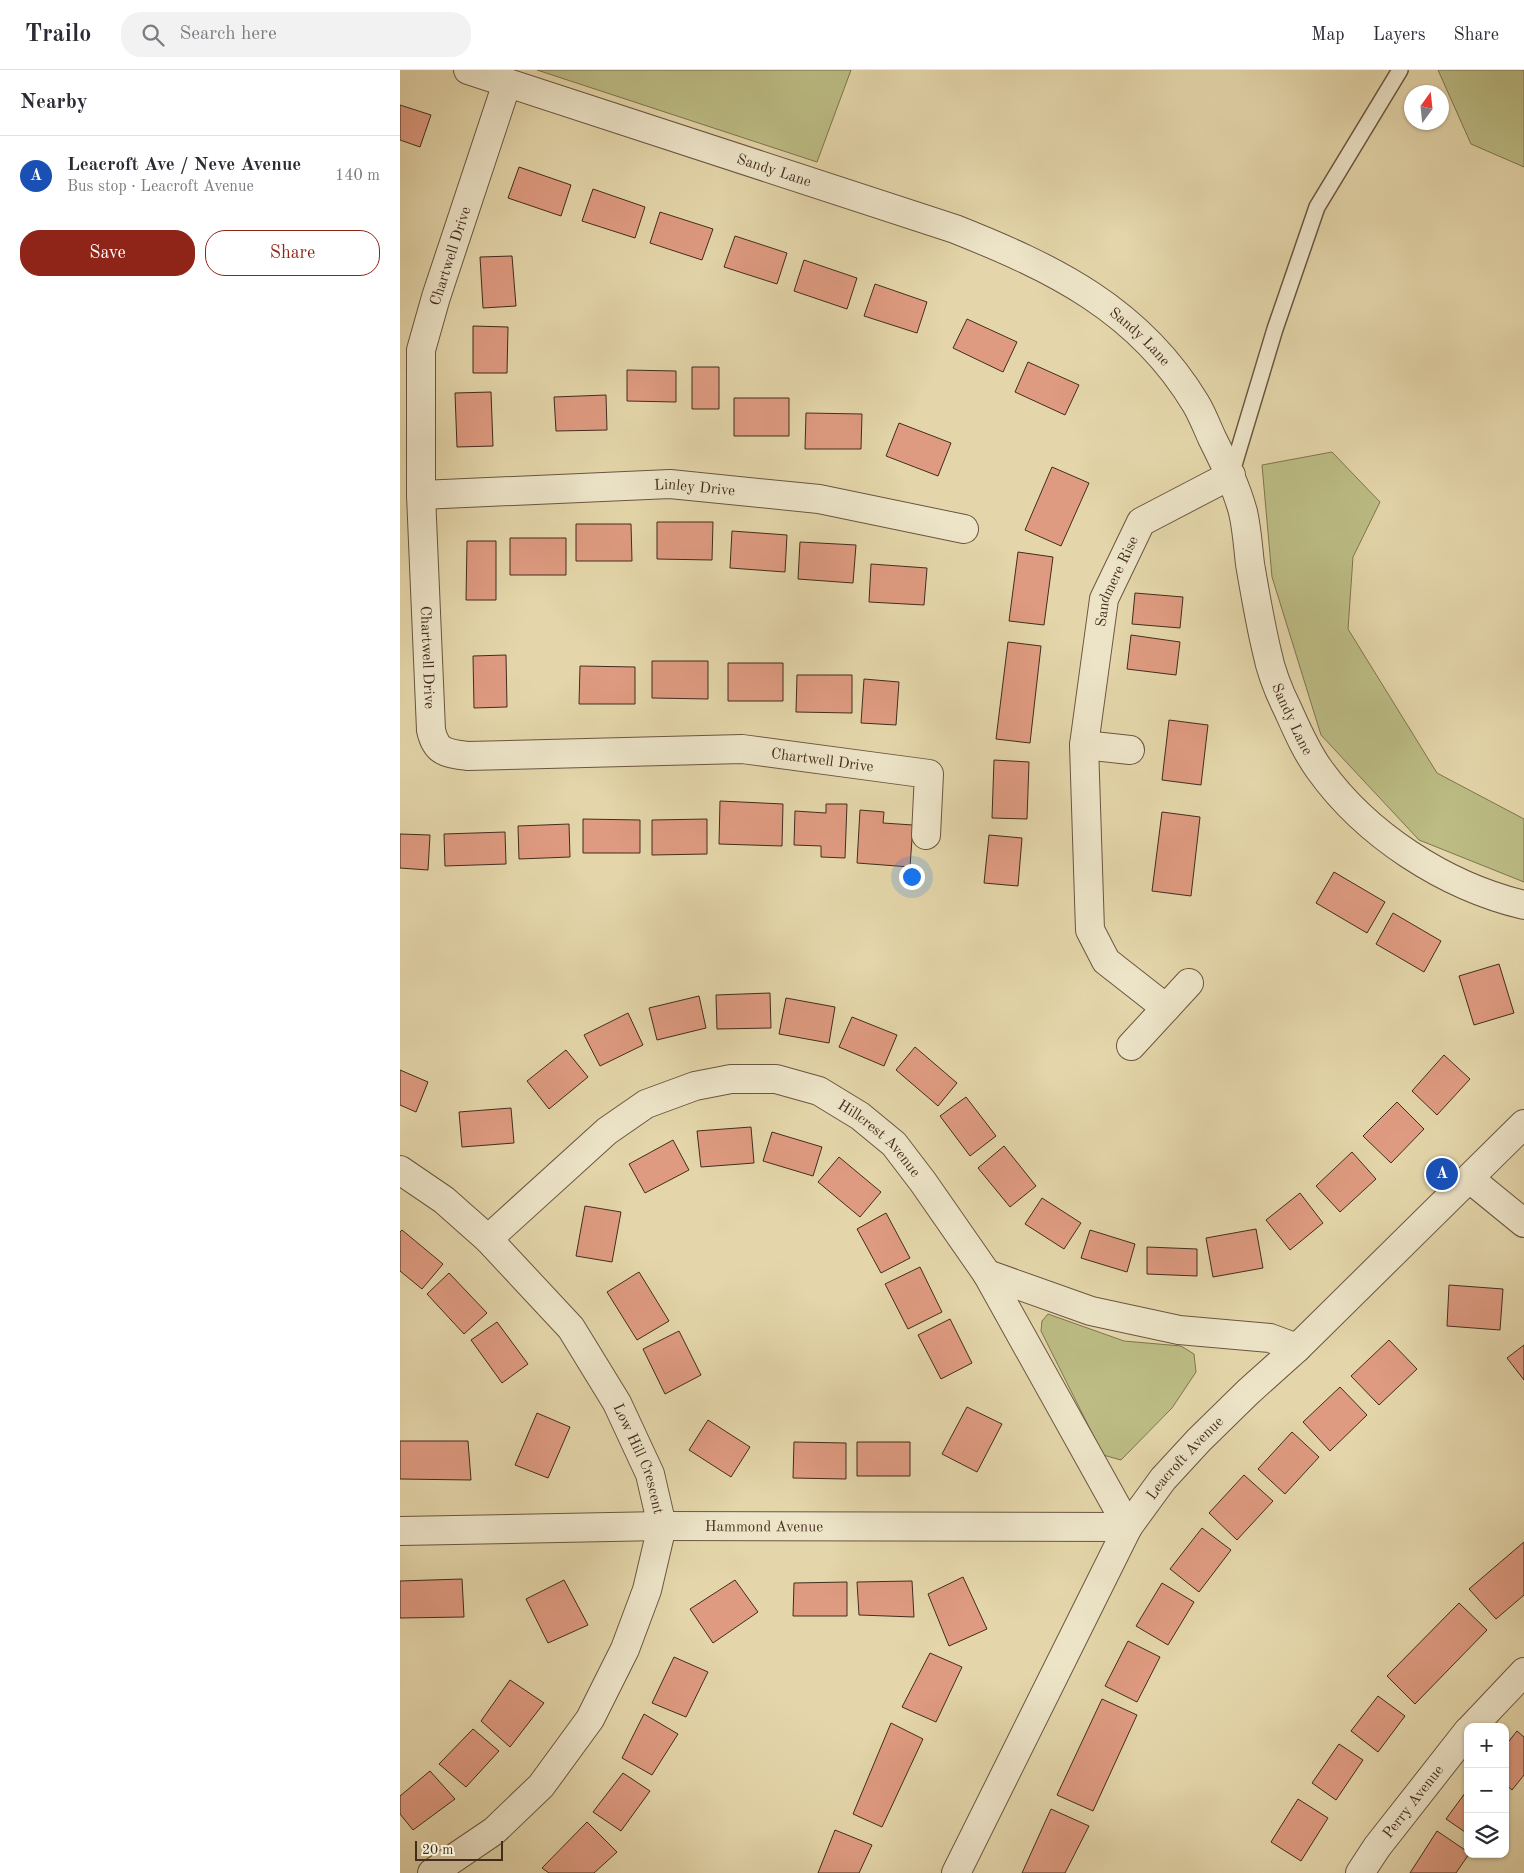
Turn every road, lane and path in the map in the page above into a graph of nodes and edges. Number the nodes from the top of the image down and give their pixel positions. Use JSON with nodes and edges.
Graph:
{"nodes":[{"id":1,"x":468,"y":70,"type":"edge"},
{"id":2,"x":1400,"y":70,"type":"edge"},
{"id":3,"x":506,"y":83,"type":"junction"},
{"id":4,"x":1231,"y":475,"type":"junction"},
{"id":5,"x":421,"y":495,"type":"junction"},
{"id":6,"x":964,"y":530,"type":"dead end"},
{"id":7,"x":1084,"y":745,"type":"junction"},
{"id":8,"x":1130,"y":750,"type":"dead end"},
{"id":9,"x":926,"y":836,"type":"dead end"},
{"id":10,"x":1524,"y":905,"type":"edge"},
{"id":11,"x":1189,"y":983,"type":"dead end"},
{"id":12,"x":1166,"y":1008,"type":"junction"},
{"id":13,"x":1131,"y":1046,"type":"dead end"},
{"id":14,"x":1524,"y":1124,"type":"edge"},
{"id":15,"x":400,"y":1170,"type":"edge"},
{"id":16,"x":1470,"y":1179,"type":"junction"},
{"id":17,"x":1524,"y":1223,"type":"edge"},
{"id":18,"x":488,"y":1238,"type":"junction"},
{"id":19,"x":987,"y":1274,"type":"junction"},
{"id":20,"x":1297,"y":1348,"type":"junction"},
{"id":21,"x":662,"y":1526,"type":"junction"},
{"id":22,"x":1128,"y":1527,"type":"junction"},
{"id":23,"x":400,"y":1531,"type":"edge"},
{"id":24,"x":1524,"y":1672,"type":"edge"},
{"id":25,"x":1476,"y":1723,"type":"edge"},
{"id":26,"x":1464,"y":1736,"type":"edge"},
{"id":27,"x":432,"y":1873,"type":"edge"},
{"id":28,"x":956,"y":1873,"type":"edge"},
{"id":29,"x":1360,"y":1873,"type":"edge"}],
"edges":[{"from":1,"to":3,"type":"street","name":"Sandy Lane"},
{"from":2,"to":4,"type":"lane"},
{"from":3,"to":4,"type":"street","name":"Sandy Lane"},
{"from":3,"to":5,"type":"street","name":"Chartwell Drive"},
{"from":4,"to":7,"type":"street","name":"Sandmere Rise"},
{"from":4,"to":10,"type":"street","name":"Sandy Lane"},
{"from":5,"to":6,"type":"street","name":"Linley Drive"},
{"from":5,"to":9,"type":"street","name":"Chartwell Drive"},
{"from":7,"to":8,"type":"street"},
{"from":7,"to":12,"type":"street","name":"Sandmere Rise"},
{"from":11,"to":12,"type":"street"},
{"from":12,"to":13,"type":"street"},
{"from":14,"to":16,"type":"street","name":"Leacroft Avenue"},
{"from":15,"to":18,"type":"street","name":"Low Hill Crescent"},
{"from":16,"to":17,"type":"street"},
{"from":16,"to":20,"type":"street","name":"Leacroft Avenue"},
{"from":18,"to":19,"type":"street","name":"Hillcrest Avenue"},
{"from":18,"to":21,"type":"street","name":"Low Hill Crescent"},
{"from":19,"to":20,"type":"street"},
{"from":19,"to":22,"type":"street","name":"Hillcrest Avenue"},
{"from":20,"to":22,"type":"street","name":"Leacroft Avenue"},
{"from":21,"to":22,"type":"street","name":"Hammond Avenue"},
{"from":21,"to":23,"type":"street","name":"Hammond Avenue"},
{"from":21,"to":27,"type":"street","name":"Low Hill Crescent"},
{"from":22,"to":28,"type":"street","name":"Leacroft Avenue"},
{"from":24,"to":25,"type":"street"},
{"from":26,"to":29,"type":"street","name":"Perry Avenue"}]}
